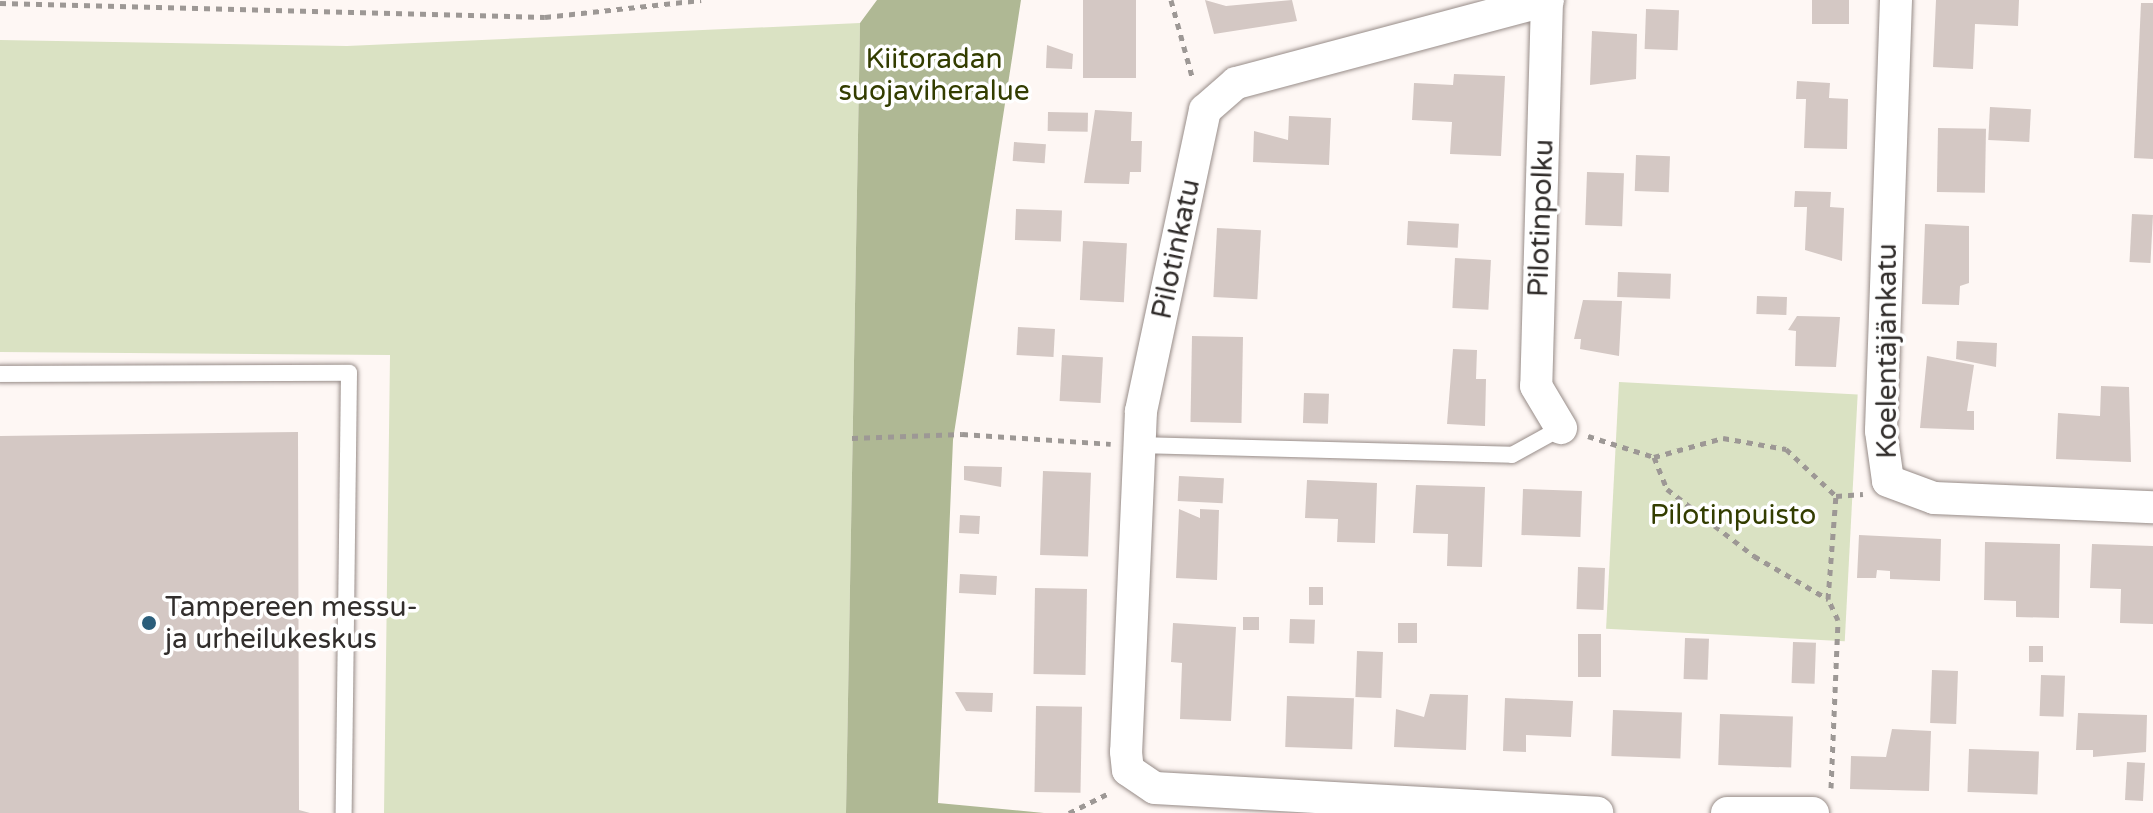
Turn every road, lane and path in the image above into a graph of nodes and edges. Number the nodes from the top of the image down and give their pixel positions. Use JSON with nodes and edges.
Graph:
{"nodes":[{"id":1,"x":701,"y":0,"type":"edge"},
{"id":2,"x":1171,"y":0,"type":"edge"},
{"id":3,"x":1547,"y":0,"type":"edge"},
{"id":4,"x":1896,"y":0,"type":"edge"},
{"id":5,"x":0,"y":3,"type":"edge"},
{"id":6,"x":114,"y":3,"type":"edge"},
{"id":7,"x":1205,"y":110,"type":"junction"},
{"id":8,"x":0,"y":374,"type":"edge"},
{"id":9,"x":1561,"y":428,"type":"junction"},
{"id":10,"x":852,"y":438,"type":"dead end"},
{"id":11,"x":1128,"y":445,"type":"junction"},
{"id":12,"x":1654,"y":457,"type":"junction"},
{"id":13,"x":1888,"y":481,"type":"junction"},
{"id":14,"x":1836,"y":496,"type":"junction"},
{"id":15,"x":2153,"y":507,"type":"edge"},
{"id":16,"x":1828,"y":599,"type":"junction"},
{"id":17,"x":1132,"y":766,"type":"junction"},
{"id":18,"x":1822,"y":808,"type":"edge"},
{"id":19,"x":344,"y":813,"type":"edge"},
{"id":20,"x":1069,"y":813,"type":"edge"},
{"id":21,"x":1597,"y":813,"type":"edge"},
{"id":22,"x":1727,"y":813,"type":"edge"}],
"edges":[{"from":1,"to":6,"type":"path"},
{"from":2,"to":7,"type":"path"},
{"from":3,"to":7,"type":"street"},
{"from":3,"to":9,"type":"street","name":"Pilotinpolku"},
{"from":4,"to":13,"type":"street","name":"Koelentäjänkatu"},
{"from":5,"to":6,"type":"path"},
{"from":7,"to":11,"type":"street","name":"Pilotinkatu"},
{"from":8,"to":19,"type":"lane"},
{"from":9,"to":11,"type":"lane"},
{"from":9,"to":12,"type":"path"},
{"from":10,"to":11,"type":"path"},
{"from":11,"to":17,"type":"street","name":"Pilotinkatu"},
{"from":12,"to":14,"type":"path"},
{"from":12,"to":16,"type":"path"},
{"from":13,"to":14,"type":"path"},
{"from":13,"to":15,"type":"street","name":"Koelentäjänkatu"},
{"from":14,"to":16,"type":"path"},
{"from":16,"to":18,"type":"path"},
{"from":17,"to":20,"type":"path"},
{"from":17,"to":21,"type":"street"},
{"from":18,"to":22,"type":"street"}]}
